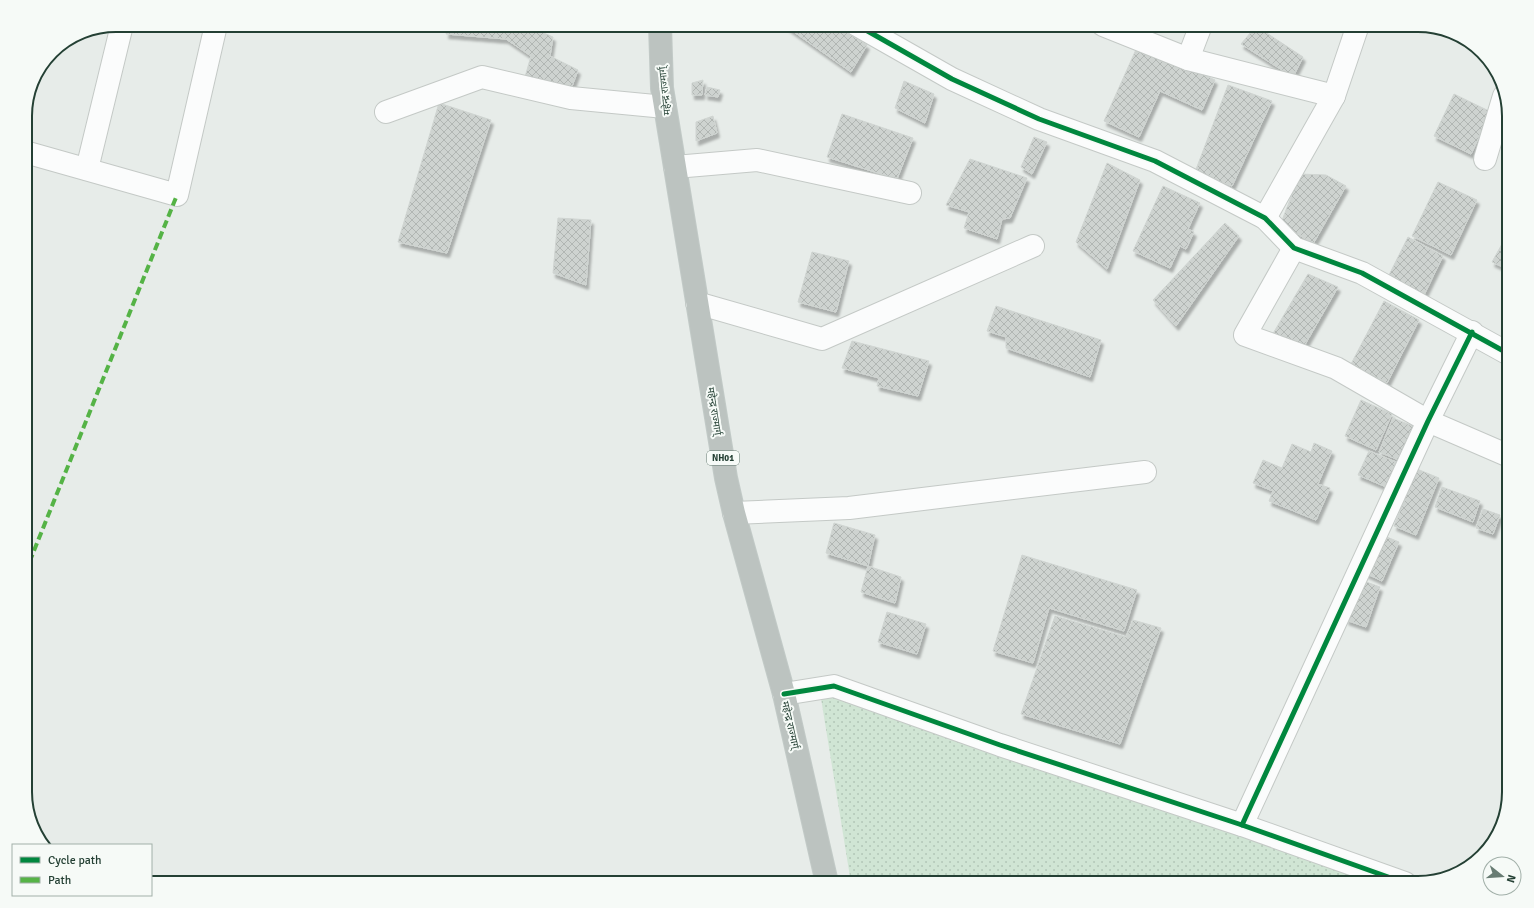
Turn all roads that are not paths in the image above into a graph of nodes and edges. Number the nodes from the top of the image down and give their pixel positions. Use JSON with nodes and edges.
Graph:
{"nodes":[{"id":1,"x":120,"y":32,"type":"edge"},
{"id":2,"x":214,"y":32,"type":"edge"},
{"id":3,"x":660,"y":32,"type":"edge"},
{"id":4,"x":869,"y":32,"type":"edge"},
{"id":5,"x":1120,"y":32,"type":"edge"},
{"id":6,"x":1198,"y":32,"type":"edge"},
{"id":7,"x":1356,"y":32,"type":"edge"},
{"id":8,"x":1188,"y":59,"type":"junction"},
{"id":9,"x":1334,"y":96,"type":"junction"},
{"id":10,"x":1501,"y":106,"type":"edge"},
{"id":11,"x":665,"y":107,"type":"junction"},
{"id":12,"x":386,"y":112,"type":"dead end"},
{"id":13,"x":32,"y":154,"type":"edge"},
{"id":14,"x":1485,"y":159,"type":"dead end"},
{"id":15,"x":675,"y":167,"type":"junction"},
{"id":16,"x":87,"y":169,"type":"junction"},
{"id":17,"x":910,"y":193,"type":"dead end"},
{"id":18,"x":1264,"y":218,"type":"junction"},
{"id":19,"x":1033,"y":246,"type":"dead end"},
{"id":20,"x":1294,"y":248,"type":"junction"},
{"id":21,"x":697,"y":303,"type":"junction"},
{"id":22,"x":1472,"y":332,"type":"junction"},
{"id":23,"x":1502,"y":350,"type":"edge"},
{"id":24,"x":1428,"y":421,"type":"junction"},
{"id":25,"x":1502,"y":453,"type":"edge"},
{"id":26,"x":1145,"y":472,"type":"dead end"},
{"id":27,"x":734,"y":514,"type":"junction"},
{"id":28,"x":784,"y":694,"type":"junction"},
{"id":29,"x":1242,"y":825,"type":"junction"},
{"id":30,"x":826,"y":876,"type":"edge"},
{"id":31,"x":1385,"y":876,"type":"edge"}],
"edges":[{"from":1,"to":16,"type":"street"},
{"from":2,"to":16,"type":"street"},
{"from":3,"to":11,"type":"highway","name":"महेन्द्र राज्मार्ग्","number":"NH01"},
{"from":4,"to":18,"type":"street"},
{"from":5,"to":8,"type":"street"},
{"from":6,"to":8,"type":"street"},
{"from":7,"to":9,"type":"street"},
{"from":8,"to":9,"type":"street"},
{"from":9,"to":18,"type":"street"},
{"from":10,"to":14,"type":"street"},
{"from":11,"to":12,"type":"street"},
{"from":11,"to":15,"type":"highway","name":"महेन्द्र राज्मार्ग्","number":"NH01"},
{"from":13,"to":16,"type":"street"},
{"from":15,"to":17,"type":"street"},
{"from":15,"to":21,"type":"highway","name":"महेन्द्र राज्मार्ग्","number":"NH01"},
{"from":18,"to":20,"type":"street"},
{"from":19,"to":21,"type":"street"},
{"from":20,"to":22,"type":"street"},
{"from":20,"to":24,"type":"street"},
{"from":21,"to":27,"type":"highway","name":"महेन्द्र राज्मार्ग्","number":"NH01"},
{"from":22,"to":23,"type":"street"},
{"from":22,"to":24,"type":"street"},
{"from":24,"to":25,"type":"street"},
{"from":24,"to":29,"type":"street"},
{"from":26,"to":27,"type":"street"},
{"from":27,"to":28,"type":"highway","name":"महेन्द्र राज्मार्ग्","number":"NH01"},
{"from":28,"to":29,"type":"street"},
{"from":28,"to":30,"type":"highway","name":"महेन्द्र राज्मार्ग्","number":"NH01"},
{"from":29,"to":31,"type":"street"}]}
